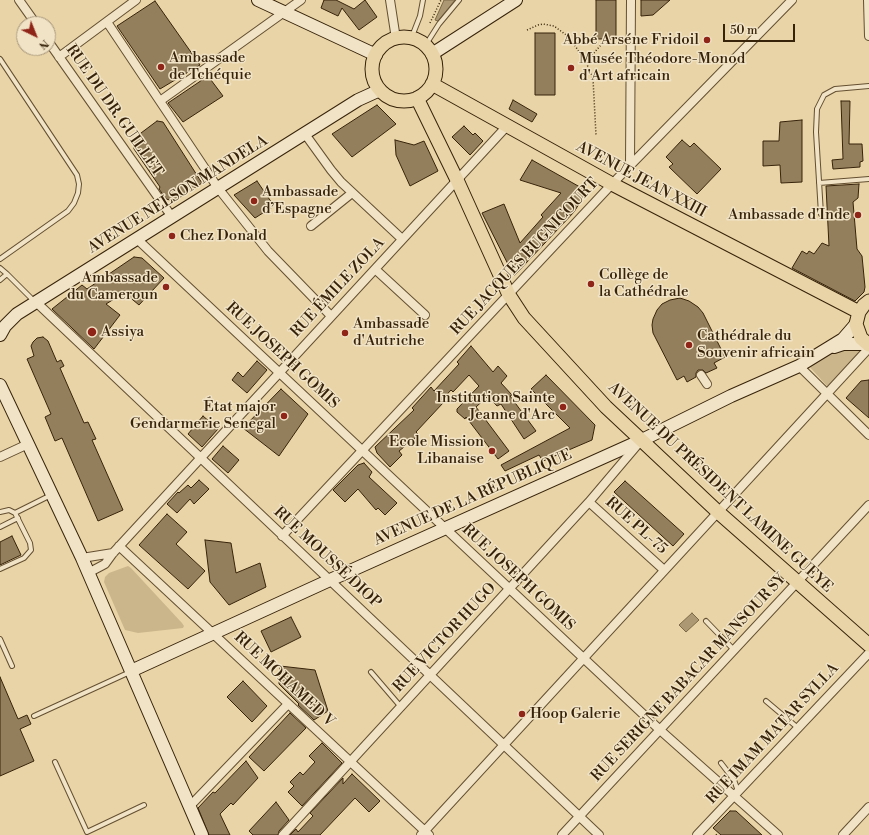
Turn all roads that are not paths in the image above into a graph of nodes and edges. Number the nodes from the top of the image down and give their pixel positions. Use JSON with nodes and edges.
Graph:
{"nodes":[{"id":1,"x":19,"y":0,"type":"edge"},
{"id":2,"x":136,"y":0,"type":"edge"},
{"id":3,"x":258,"y":0,"type":"edge"},
{"id":4,"x":301,"y":0,"type":"edge"},
{"id":5,"x":390,"y":0,"type":"edge"},
{"id":6,"x":423,"y":0,"type":"edge"},
{"id":7,"x":459,"y":0,"type":"edge"},
{"id":8,"x":516,"y":0,"type":"edge"},
{"id":9,"x":631,"y":0,"type":"edge"},
{"id":10,"x":792,"y":0,"type":"edge"},
{"id":11,"x":868,"y":0,"type":"edge"},
{"id":12,"x":284,"y":12,"type":"junction"},
{"id":13,"x":30,"y":16,"type":"edge"},
{"id":14,"x":107,"y":22,"type":"junction"},
{"id":15,"x":869,"y":36,"type":"edge"},
{"id":16,"x":411,"y":38,"type":"junction"},
{"id":17,"x":396,"y":39,"type":"junction"},
{"id":18,"x":428,"y":50,"type":"junction"},
{"id":19,"x":56,"y":53,"type":"edge"},
{"id":20,"x":376,"y":55,"type":"junction"},
{"id":21,"x":59,"y":57,"type":"junction"},
{"id":22,"x":0,"y":59,"type":"edge"},
{"id":23,"x":432,"y":84,"type":"junction"},
{"id":24,"x":869,"y":86,"type":"edge"},
{"id":25,"x":380,"y":90,"type":"junction"},
{"id":26,"x":416,"y":98,"type":"junction"},
{"id":27,"x":160,"y":102,"type":"junction"},
{"id":28,"x":507,"y":126,"type":"junction"},
{"id":29,"x":305,"y":134,"type":"junction"},
{"id":30,"x":630,"y":165,"type":"junction"},
{"id":31,"x":869,"y":179,"type":"edge"},
{"id":32,"x":456,"y":180,"type":"junction"},
{"id":33,"x":819,"y":183,"type":"junction"},
{"id":34,"x":612,"y":184,"type":"junction"},
{"id":35,"x":218,"y":188,"type":"junction"},
{"id":36,"x":352,"y":193,"type":"junction"},
{"id":37,"x":821,"y":214,"type":"dead end"},
{"id":38,"x":172,"y":217,"type":"junction"},
{"id":39,"x":310,"y":226,"type":"dead end"},
{"id":40,"x":137,"y":239,"type":"junction"},
{"id":41,"x":402,"y":239,"type":"junction"},
{"id":42,"x":0,"y":258,"type":"edge"},
{"id":43,"x":0,"y":268,"type":"edge"},
{"id":44,"x":375,"y":268,"type":"junction"},
{"id":45,"x":6,"y":274,"type":"junction"},
{"id":46,"x":0,"y":280,"type":"edge"},
{"id":47,"x":510,"y":295,"type":"junction"},
{"id":48,"x":869,"y":301,"type":"edge"},
{"id":49,"x":36,"y":302,"type":"junction"},
{"id":50,"x":425,"y":315,"type":"dead end"},
{"id":51,"x":331,"y":316,"type":"junction"},
{"id":52,"x":857,"y":318,"type":"junction"},
{"id":53,"x":0,"y":335,"type":"edge"},
{"id":54,"x":869,"y":346,"type":"edge"},
{"id":55,"x":826,"y":350,"type":"junction"},
{"id":56,"x":799,"y":366,"type":"junction"},
{"id":57,"x":279,"y":373,"type":"junction"},
{"id":58,"x":701,"y":375,"type":"dead end"},
{"id":59,"x":707,"y":384,"type":"dead end"},
{"id":60,"x":0,"y":385,"type":"edge"},
{"id":61,"x":826,"y":394,"type":"junction"},
{"id":62,"x":869,"y":435,"type":"edge"},
{"id":63,"x":642,"y":440,"type":"junction"},
{"id":64,"x":28,"y":444,"type":"junction"},
{"id":65,"x":363,"y":451,"type":"junction"},
{"id":66,"x":0,"y":457,"type":"edge"},
{"id":67,"x":201,"y":458,"type":"junction"},
{"id":68,"x":52,"y":494,"type":"junction"},
{"id":69,"x":589,"y":502,"type":"junction"},
{"id":70,"x":869,"y":505,"type":"edge"},
{"id":71,"x":0,"y":512,"type":"edge"},
{"id":72,"x":718,"y":512,"type":"junction"},
{"id":73,"x":15,"y":513,"type":"junction"},
{"id":74,"x":18,"y":518,"type":"junction"},
{"id":75,"x":0,"y":526,"type":"edge"},
{"id":76,"x":444,"y":529,"type":"junction"},
{"id":77,"x":282,"y":536,"type":"junction"},
{"id":78,"x":119,"y":546,"type":"junction"},
{"id":79,"x":113,"y":553,"type":"junction"},
{"id":80,"x":82,"y":558,"type":"junction"},
{"id":81,"x":0,"y":569,"type":"edge"},
{"id":82,"x":664,"y":570,"type":"junction"},
{"id":83,"x":88,"y":573,"type":"junction"},
{"id":84,"x":330,"y":580,"type":"junction"},
{"id":85,"x":798,"y":582,"type":"junction"},
{"id":86,"x":509,"y":589,"type":"junction"},
{"id":87,"x":706,"y":621,"type":"dead end"},
{"id":88,"x":214,"y":634,"type":"junction"},
{"id":89,"x":0,"y":639,"type":"edge"},
{"id":90,"x":869,"y":645,"type":"edge"},
{"id":91,"x":734,"y":650,"type":"junction"},
{"id":92,"x":869,"y":653,"type":"edge"},
{"id":93,"x":583,"y":658,"type":"junction"},
{"id":94,"x":12,"y":666,"type":"dead end"},
{"id":95,"x":131,"y":672,"type":"junction"},
{"id":96,"x":371,"y":672,"type":"dead end"},
{"id":97,"x":430,"y":675,"type":"junction"},
{"id":98,"x":766,"y":700,"type":"dead end"},
{"id":99,"x":288,"y":704,"type":"junction"},
{"id":100,"x":401,"y":707,"type":"junction"},
{"id":101,"x":34,"y":716,"type":"dead end"},
{"id":102,"x":798,"y":728,"type":"junction"},
{"id":103,"x":660,"y":730,"type":"junction"},
{"id":104,"x":504,"y":745,"type":"junction"},
{"id":105,"x":55,"y":762,"type":"dead end"},
{"id":106,"x":350,"y":762,"type":"junction"},
{"id":107,"x":721,"y":763,"type":"dead end"},
{"id":108,"x":736,"y":793,"type":"junction"},
{"id":109,"x":144,"y":805,"type":"dead end"},
{"id":110,"x":190,"y":806,"type":"junction"},
{"id":111,"x":869,"y":807,"type":"edge"},
{"id":112,"x":579,"y":816,"type":"junction"},
{"id":113,"x":425,"y":834,"type":"edge"},
{"id":114,"x":202,"y":835,"type":"edge"},
{"id":115,"x":283,"y":835,"type":"edge"},
{"id":116,"x":562,"y":835,"type":"edge"},
{"id":117,"x":599,"y":835,"type":"edge"},
{"id":118,"x":697,"y":835,"type":"edge"},
{"id":119,"x":778,"y":835,"type":"edge"},
{"id":120,"x":843,"y":835,"type":"edge"}],
"edges":[{"from":1,"to":13,"type":"street"},
{"from":2,"to":14,"type":"street"},
{"from":3,"to":12,"type":"street"},
{"from":4,"to":12,"type":"street"},
{"from":5,"to":17,"type":"street"},
{"from":6,"to":16,"type":"lane"},
{"from":7,"to":18,"type":"lane"},
{"from":8,"to":18,"type":"street"},
{"from":9,"to":30,"type":"street"},
{"from":10,"to":30,"type":"street","name":"RUE JACQUES BUGNICOURT"},
{"from":11,"to":15,"type":"street"},
{"from":12,"to":20,"type":"street"},
{"from":12,"to":27,"type":"street"},
{"from":14,"to":21,"type":"street"},
{"from":14,"to":27,"type":"street"},
{"from":16,"to":17,"type":"main road"},
{"from":16,"to":18,"type":"main road"},
{"from":17,"to":20,"type":"main road"},
{"from":18,"to":23,"type":"main road"},
{"from":19,"to":21,"type":"street","name":"RUE DU DR. GUILLET"},
{"from":20,"to":25,"type":"main road"},
{"from":21,"to":38,"type":"street","name":"RUE DU DR. GUILLET"},
{"from":22,"to":42,"type":"lane"},
{"from":23,"to":26,"type":"main road"},
{"from":23,"to":28,"type":"main road","name":"AVENUE JEAN XXIII"},
{"from":24,"to":33,"type":"lane"},
{"from":25,"to":26,"type":"main road"},
{"from":25,"to":29,"type":"street","name":"AVENUE NELSON MANDELA"},
{"from":26,"to":32,"type":"main road","name":"AVENUE DU PRÉSIDENT LAMINE GUEYE"},
{"from":27,"to":35,"type":"street"},
{"from":28,"to":32,"type":"street","name":"RUE ÉMILE ZOLA"},
{"from":28,"to":34,"type":"main road","name":"AVENUE JEAN XXIII"},
{"from":29,"to":35,"type":"street","name":"AVENUE NELSON MANDELA"},
{"from":29,"to":36,"type":"street"},
{"from":30,"to":34,"type":"street","name":"RUE JACQUES BUGNICOURT"},
{"from":31,"to":33,"type":"lane"},
{"from":32,"to":41,"type":"street","name":"RUE ÉMILE ZOLA"},
{"from":32,"to":47,"type":"main road","name":"AVENUE DU PRÉSIDENT LAMINE GUEYE"},
{"from":33,"to":37,"type":"lane"},
{"from":34,"to":47,"type":"street","name":"RUE JACQUES BUGNICOURT"},
{"from":34,"to":52,"type":"main road","name":"AVENUE JEAN XXIII"},
{"from":35,"to":38,"type":"street","name":"AVENUE NELSON MANDELA"},
{"from":35,"to":51,"type":"street"},
{"from":36,"to":39,"type":"street"},
{"from":36,"to":41,"type":"street"},
{"from":38,"to":40,"type":"street","name":"AVENUE NELSON MANDELA"},
{"from":40,"to":49,"type":"street","name":"AVENUE NELSON MANDELA"},
{"from":40,"to":57,"type":"street","name":"RUE JOSEPH GOMIS"},
{"from":41,"to":44,"type":"street","name":"RUE ÉMILE ZOLA"},
{"from":43,"to":45,"type":"lane"},
{"from":44,"to":50,"type":"street"},
{"from":44,"to":51,"type":"street","name":"RUE ÉMILE ZOLA"},
{"from":45,"to":46,"type":"lane"},
{"from":45,"to":49,"type":"lane"},
{"from":47,"to":63,"type":"main road","name":"AVENUE DU PRÉSIDENT LAMINE GUEYE"},
{"from":47,"to":65,"type":"street","name":"RUE JACQUES BUGNICOURT"},
{"from":48,"to":52,"type":"main road"},
{"from":49,"to":53,"type":"street","name":"AVENUE NELSON MANDELA"},
{"from":49,"to":67,"type":"street","name":"RUE MOUSSÉ DIOP"},
{"from":51,"to":57,"type":"street","name":"RUE ÉMILE ZOLA"},
{"from":52,"to":54,"type":"main road"},
{"from":52,"to":55,"type":"street","name":"AVENUE DE LA RÉPUBLIQUE"},
{"from":54,"to":55,"type":"street","name":"AVENUE DE LA RÉPUBLIQUE"},
{"from":54,"to":61,"type":"street"},
{"from":55,"to":56,"type":"street","name":"AVENUE DE LA RÉPUBLIQUE"},
{"from":56,"to":61,"type":"street"},
{"from":56,"to":63,"type":"street","name":"AVENUE DE LA RÉPUBLIQUE"},
{"from":57,"to":65,"type":"street","name":"RUE JOSEPH GOMIS"},
{"from":57,"to":67,"type":"street","name":"RUE ÉMILE ZOLA"},
{"from":58,"to":59,"type":"street"},
{"from":60,"to":64,"type":"street"},
{"from":61,"to":62,"type":"street"},
{"from":61,"to":72,"type":"street"},
{"from":63,"to":69,"type":"street","name":"RUE VICTOR HUGO"},
{"from":63,"to":72,"type":"main road","name":"AVENUE DU PRÉSIDENT LAMINE GUEYE"},
{"from":63,"to":76,"type":"street","name":"AVENUE DE LA RÉPUBLIQUE"},
{"from":64,"to":66,"type":"street"},
{"from":64,"to":68,"type":"street"},
{"from":65,"to":76,"type":"street","name":"RUE JOSEPH GOMIS"},
{"from":65,"to":77,"type":"street","name":"RUE JACQUES BUGNICOURT"},
{"from":67,"to":77,"type":"street","name":"RUE MOUSSÉ DIOP"},
{"from":67,"to":78,"type":"street","name":"RUE ÉMILE ZOLA"},
{"from":68,"to":73,"type":"lane"},
{"from":68,"to":80,"type":"street"},
{"from":69,"to":82,"type":"street","name":"RUE PL-75"},
{"from":69,"to":86,"type":"street","name":"RUE VICTOR HUGO"},
{"from":70,"to":85,"type":"street","name":"RUE SERIGNE BABACAR MANSOUR SY"},
{"from":71,"to":73,"type":"lane"},
{"from":72,"to":82,"type":"street"},
{"from":72,"to":85,"type":"main road","name":"AVENUE DU PRÉSIDENT LAMINE GUEYE"},
{"from":73,"to":74,"type":"lane"},
{"from":74,"to":75,"type":"lane"},
{"from":74,"to":81,"type":"lane"},
{"from":76,"to":84,"type":"street","name":"AVENUE DE LA RÉPUBLIQUE"},
{"from":76,"to":86,"type":"street","name":"RUE JOSEPH GOMIS"},
{"from":77,"to":84,"type":"street","name":"RUE MOUSSÉ DIOP"},
{"from":78,"to":79,"type":"street","name":"RUE ÉMILE ZOLA"},
{"from":78,"to":88,"type":"street","name":"RUE MOHAMED V"},
{"from":79,"to":80,"type":"street"},
{"from":79,"to":83,"type":"street","name":"RUE ÉMILE ZOLA"},
{"from":80,"to":83,"type":"street"},
{"from":82,"to":93,"type":"street"},
{"from":83,"to":95,"type":"street"},
{"from":84,"to":88,"type":"street","name":"AVENUE DE LA RÉPUBLIQUE"},
{"from":84,"to":97,"type":"street","name":"RUE MOUSSÉ DIOP"},
{"from":85,"to":90,"type":"main road","name":"AVENUE DU PRÉSIDENT LAMINE GUEYE"},
{"from":85,"to":91,"type":"street","name":"RUE SERIGNE BABACAR MANSOUR SY"},
{"from":86,"to":93,"type":"street","name":"RUE JOSEPH GOMIS"},
{"from":86,"to":97,"type":"street","name":"RUE VICTOR HUGO"},
{"from":87,"to":91,"type":"lane"},
{"from":88,"to":95,"type":"street","name":"AVENUE DE LA RÉPUBLIQUE"},
{"from":88,"to":99,"type":"street","name":"RUE MOHAMED V"},
{"from":89,"to":94,"type":"lane"},
{"from":91,"to":103,"type":"street","name":"RUE SERIGNE BABACAR MANSOUR SY"},
{"from":92,"to":102,"type":"street","name":"RUE IMAM MATAR SYLLA"},
{"from":93,"to":103,"type":"street","name":"RUE JOSEPH GOMIS"},
{"from":93,"to":104,"type":"street"},
{"from":95,"to":101,"type":"lane"},
{"from":95,"to":110,"type":"street"},
{"from":96,"to":100,"type":"lane"},
{"from":97,"to":100,"type":"street","name":"RUE VICTOR HUGO"},
{"from":97,"to":104,"type":"street","name":"RUE MOUSSÉ DIOP"},
{"from":98,"to":102,"type":"lane"},
{"from":99,"to":106,"type":"street","name":"RUE MOHAMED V"},
{"from":99,"to":110,"type":"street"},
{"from":100,"to":106,"type":"street","name":"RUE VICTOR HUGO"},
{"from":102,"to":108,"type":"street","name":"RUE IMAM MATAR SYLLA"},
{"from":103,"to":108,"type":"street","name":"RUE JOSEPH GOMIS"},
{"from":103,"to":112,"type":"street","name":"RUE SERIGNE BABACAR MANSOUR SY"},
{"from":104,"to":112,"type":"street","name":"RUE MOUSSÉ DIOP"},
{"from":104,"to":113,"type":"street"},
{"from":105,"to":109,"type":"lane"},
{"from":106,"to":113,"type":"street","name":"RUE MOHAMED V"},
{"from":106,"to":115,"type":"street","name":"RUE VICTOR HUGO"},
{"from":107,"to":108,"type":"lane"},
{"from":108,"to":118,"type":"street","name":"RUE IMAM MATAR SYLLA"},
{"from":108,"to":119,"type":"street","name":"RUE JOSEPH GOMIS"},
{"from":110,"to":114,"type":"street"},
{"from":111,"to":120,"type":"street"},
{"from":112,"to":116,"type":"street","name":"RUE SERIGNE BABACAR MANSOUR SY"},
{"from":112,"to":117,"type":"street","name":"RUE MOUSSÉ DIOP"}]}
